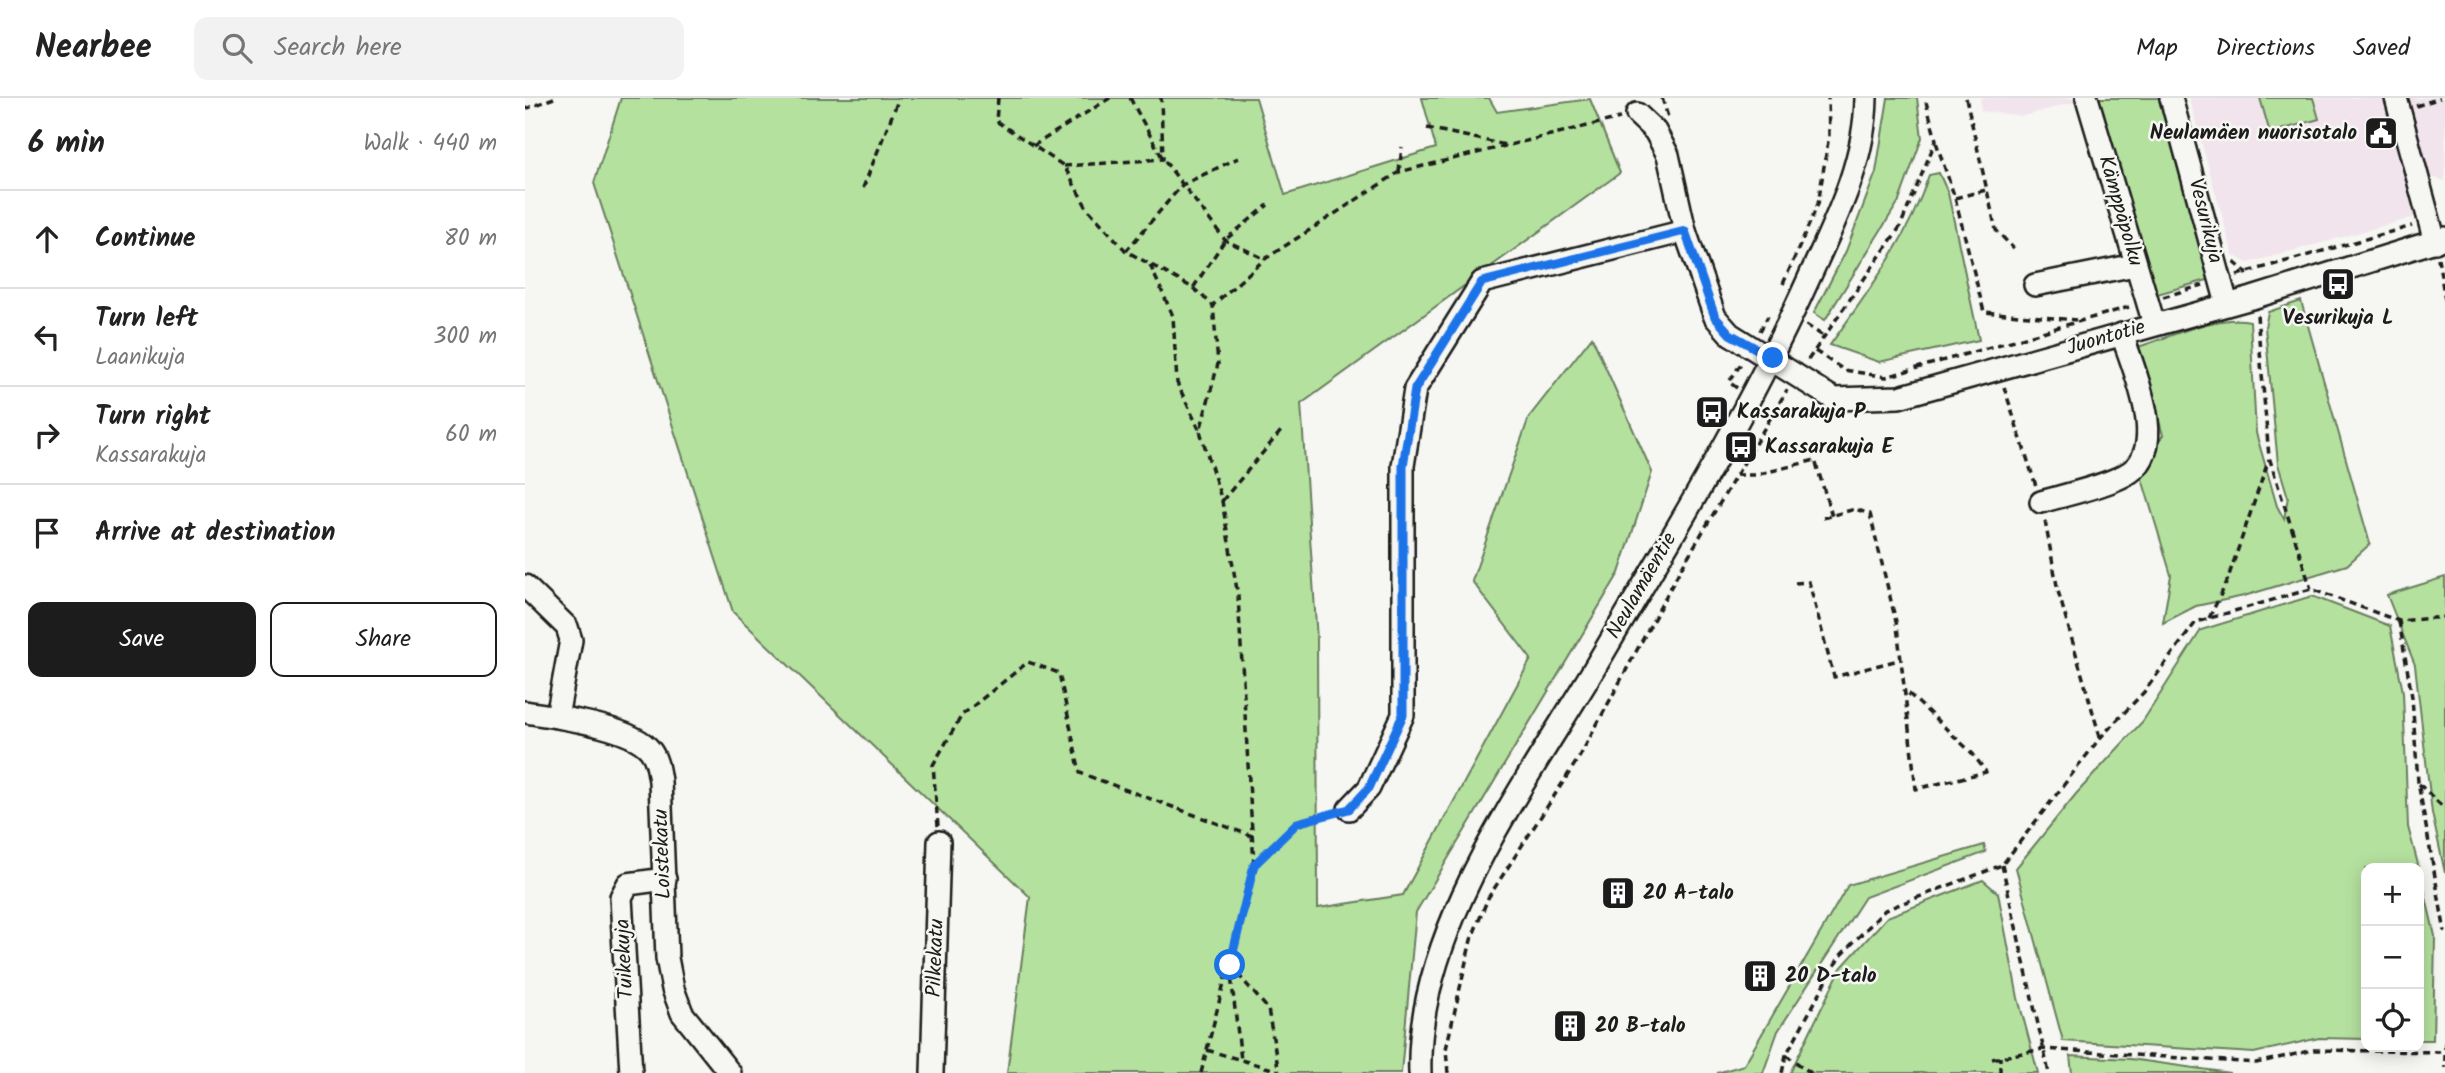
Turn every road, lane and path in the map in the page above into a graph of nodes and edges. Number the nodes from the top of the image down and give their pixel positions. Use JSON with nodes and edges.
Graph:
{"nodes":[{"id":1,"x":554,"y":98,"type":"edge"},
{"id":2,"x":899,"y":98,"type":"edge"},
{"id":3,"x":998,"y":98,"type":"edge"},
{"id":4,"x":1110,"y":98,"type":"edge"},
{"id":5,"x":1130,"y":98,"type":"edge"},
{"id":6,"x":1161,"y":98,"type":"edge"},
{"id":7,"x":1828,"y":98,"type":"edge"},
{"id":8,"x":1866,"y":98,"type":"edge"},
{"id":9,"x":1925,"y":98,"type":"edge"},
{"id":10,"x":1966,"y":98,"type":"edge"},
{"id":11,"x":2087,"y":98,"type":"edge"},
{"id":12,"x":2171,"y":98,"type":"edge"},
{"id":13,"x":2440,"y":98,"type":"edge"},
{"id":14,"x":2398,"y":104,"type":"edge"},
{"id":15,"x":525,"y":109,"type":"edge"},
{"id":16,"x":1637,"y":114,"type":"joint"},
{"id":17,"x":1427,"y":128,"type":"dead end"},
{"id":18,"x":1935,"y":140,"type":"junction"},
{"id":19,"x":1508,"y":145,"type":"junction"},
{"id":20,"x":1033,"y":146,"type":"junction"},
{"id":21,"x":1402,"y":147,"type":"dead end"},
{"id":22,"x":1238,"y":158,"type":"dead end"},
{"id":23,"x":1163,"y":159,"type":"junction"},
{"id":24,"x":1064,"y":166,"type":"junction"},
{"id":25,"x":1399,"y":172,"type":"junction"},
{"id":26,"x":1182,"y":185,"type":"junction"},
{"id":27,"x":863,"y":188,"type":"dead end"},
{"id":28,"x":1986,"y":190,"type":"junction"},
{"id":29,"x":1955,"y":198,"type":"junction"},
{"id":30,"x":1268,"y":205,"type":"dead end"},
{"id":31,"x":2428,"y":221,"type":"junction"},
{"id":32,"x":1685,"y":231,"type":"junction"},
{"id":33,"x":1225,"y":240,"type":"junction"},
{"id":34,"x":2440,"y":240,"type":"edge"},
{"id":35,"x":2014,"y":249,"type":"dead end"},
{"id":36,"x":1126,"y":251,"type":"junction"},
{"id":37,"x":1265,"y":259,"type":"junction"},
{"id":38,"x":1149,"y":263,"type":"junction"},
{"id":39,"x":2135,"y":265,"type":"junction"},
{"id":40,"x":2246,"y":272,"type":"junction"},
{"id":41,"x":2220,"y":280,"type":"junction"},
{"id":42,"x":2035,"y":285,"type":"dead end"},
{"id":43,"x":1193,"y":288,"type":"junction"},
{"id":44,"x":1779,"y":293,"type":"dead end"},
{"id":45,"x":2252,"y":298,"type":"junction"},
{"id":46,"x":2445,"y":300,"type":"edge"},
{"id":47,"x":2147,"y":302,"type":"junction"},
{"id":48,"x":2227,"y":304,"type":"junction"},
{"id":49,"x":1213,"y":306,"type":"junction"},
{"id":50,"x":1774,"y":306,"type":"dead end"},
{"id":51,"x":2079,"y":320,"type":"junction"},
{"id":52,"x":2154,"y":324,"type":"junction"},
{"id":53,"x":2122,"y":334,"type":"junction"},
{"id":54,"x":1751,"y":347,"type":"junction"},
{"id":55,"x":1815,"y":351,"type":"junction"},
{"id":56,"x":1773,"y":358,"type":"junction"},
{"id":57,"x":1797,"y":375,"type":"junction"},
{"id":58,"x":2004,"y":385,"type":"dead end"},
{"id":59,"x":1750,"y":396,"type":"junction"},
{"id":60,"x":1200,"y":431,"type":"junction"},
{"id":61,"x":1281,"y":431,"type":"dead end"},
{"id":62,"x":2269,"y":457,"type":"junction"},
{"id":63,"x":1736,"y":475,"type":"junction"},
{"id":64,"x":1222,"y":501,"type":"junction"},
{"id":65,"x":2041,"y":502,"type":"junction"},
{"id":66,"x":1832,"y":516,"type":"junction"},
{"id":67,"x":1823,"y":518,"type":"dead end"},
{"id":68,"x":1794,"y":583,"type":"dead end"},
{"id":69,"x":525,"y":586,"type":"edge"},
{"id":70,"x":2311,"y":589,"type":"junction"},
{"id":71,"x":2445,"y":617,"type":"edge"},
{"id":72,"x":2209,"y":618,"type":"junction"},
{"id":73,"x":2399,"y":621,"type":"junction"},
{"id":74,"x":1902,"y":659,"type":"junction"},
{"id":75,"x":1906,"y":691,"type":"junction"},
{"id":76,"x":525,"y":712,"type":"edge"},
{"id":77,"x":557,"y":717,"type":"junction"},
{"id":78,"x":2100,"y":738,"type":"junction"},
{"id":79,"x":2418,"y":782,"type":"junction"},
{"id":80,"x":1349,"y":809,"type":"joint"},
{"id":81,"x":2445,"y":810,"type":"edge"},
{"id":82,"x":1252,"y":836,"type":"junction"},
{"id":83,"x":939,"y":842,"type":"joint"},
{"id":84,"x":1254,"y":865,"type":"junction"},
{"id":85,"x":2002,"y":865,"type":"junction"},
{"id":86,"x":665,"y":879,"type":"junction"},
{"id":87,"x":2445,"y":932,"type":"edge"},
{"id":88,"x":1230,"y":965,"type":"junction"},
{"id":89,"x":2445,"y":1042,"type":"edge"},
{"id":90,"x":2043,"y":1049,"type":"junction"},
{"id":91,"x":1207,"y":1050,"type":"junction"},
{"id":92,"x":2445,"y":1052,"type":"edge"},
{"id":93,"x":1786,"y":1055,"type":"junction"},
{"id":94,"x":2000,"y":1057,"type":"junction"},
{"id":95,"x":1992,"y":1059,"type":"dead end"},
{"id":96,"x":1241,"y":1060,"type":"junction"},
{"id":97,"x":2445,"y":1068,"type":"edge"},
{"id":98,"x":1279,"y":1072,"type":"edge"},
{"id":99,"x":631,"y":1073,"type":"edge"},
{"id":100,"x":730,"y":1073,"type":"edge"},
{"id":101,"x":932,"y":1073,"type":"edge"},
{"id":102,"x":1201,"y":1073,"type":"edge"},
{"id":103,"x":1420,"y":1073,"type":"edge"},
{"id":104,"x":1448,"y":1073,"type":"edge"},
{"id":105,"x":1782,"y":1073,"type":"edge"},
{"id":106,"x":1811,"y":1073,"type":"edge"},
{"id":107,"x":2000,"y":1073,"type":"edge"},
{"id":108,"x":2049,"y":1073,"type":"edge"}],
"edges":[{"from":1,"to":15,"type":"path"},
{"from":2,"to":27,"type":"path"},
{"from":3,"to":20,"type":"path"},
{"from":4,"to":20,"type":"path"},
{"from":5,"to":23,"type":"path"},
{"from":6,"to":23,"type":"path"},
{"from":7,"to":44,"type":"path"},
{"from":8,"to":56,"type":"street","name":"Neulamäentie"},
{"from":9,"to":18,"type":"path"},
{"from":10,"to":28,"type":"path"},
{"from":11,"to":39,"type":"street","name":"Kämppäpolku"},
{"from":12,"to":41,"type":"street","name":"Vesurikuja"},
{"from":13,"to":14,"type":"path"},
{"from":14,"to":31,"type":"street"},
{"from":16,"to":19,"type":"path"},
{"from":16,"to":32,"type":"street","name":"Juontotie"},
{"from":17,"to":19,"type":"path"},
{"from":18,"to":29,"type":"path"},
{"from":18,"to":55,"type":"path"},
{"from":19,"to":25,"type":"path"},
{"from":20,"to":24,"type":"path"},
{"from":21,"to":25,"type":"path"},
{"from":22,"to":26,"type":"path"},
{"from":23,"to":24,"type":"path"},
{"from":23,"to":26,"type":"path"},
{"from":24,"to":36,"type":"path"},
{"from":25,"to":37,"type":"path"},
{"from":26,"to":33,"type":"path"},
{"from":26,"to":36,"type":"path"},
{"from":28,"to":29,"type":"path"},
{"from":28,"to":35,"type":"path"},
{"from":29,"to":51,"type":"path"},
{"from":30,"to":33,"type":"path"},
{"from":31,"to":34,"type":"street"},
{"from":31,"to":40,"type":"path"},
{"from":32,"to":54,"type":"street","name":"Juontotie"},
{"from":32,"to":80,"type":"street"},
{"from":33,"to":37,"type":"path"},
{"from":33,"to":43,"type":"path"},
{"from":34,"to":45,"type":"street","name":"Juontotie"},
{"from":34,"to":46,"type":"path"},
{"from":36,"to":38,"type":"path"},
{"from":37,"to":49,"type":"path"},
{"from":38,"to":43,"type":"path"},
{"from":38,"to":60,"type":"path"},
{"from":39,"to":42,"type":"street"},
{"from":39,"to":47,"type":"street","name":"Kämppäpolku"},
{"from":40,"to":41,"type":"path"},
{"from":40,"to":45,"type":"path"},
{"from":41,"to":47,"type":"path"},
{"from":41,"to":48,"type":"street","name":"Vesurikuja"},
{"from":43,"to":49,"type":"path"},
{"from":45,"to":48,"type":"street","name":"Juontotie"},
{"from":45,"to":62,"type":"path"},
{"from":47,"to":51,"type":"path"},
{"from":47,"to":52,"type":"street","name":"Kämppäpolku"},
{"from":48,"to":52,"type":"street","name":"Juontotie"},
{"from":49,"to":60,"type":"path"},
{"from":50,"to":54,"type":"path"},
{"from":51,"to":55,"type":"path"},
{"from":52,"to":53,"type":"street","name":"Juontotie"},
{"from":53,"to":57,"type":"street","name":"Juontotie"},
{"from":53,"to":65,"type":"street"},
{"from":54,"to":56,"type":"street","name":"Juontotie"},
{"from":54,"to":59,"type":"path"},
{"from":55,"to":57,"type":"path"},
{"from":56,"to":57,"type":"street","name":"Juontotie"},
{"from":56,"to":59,"type":"street","name":"Neulamäentie"},
{"from":57,"to":63,"type":"path"},
{"from":58,"to":65,"type":"path"},
{"from":59,"to":103,"type":"street","name":"Neulamäentie"},
{"from":60,"to":64,"type":"path"},
{"from":61,"to":64,"type":"path"},
{"from":62,"to":70,"type":"path"},
{"from":62,"to":72,"type":"path"},
{"from":63,"to":66,"type":"path"},
{"from":63,"to":104,"type":"path"},
{"from":64,"to":82,"type":"path"},
{"from":65,"to":78,"type":"path"},
{"from":66,"to":67,"type":"path"},
{"from":66,"to":74,"type":"path"},
{"from":68,"to":74,"type":"path"},
{"from":69,"to":77,"type":"street"},
{"from":70,"to":72,"type":"path"},
{"from":70,"to":73,"type":"path"},
{"from":71,"to":73,"type":"path"},
{"from":72,"to":78,"type":"path"},
{"from":73,"to":79,"type":"path"},
{"from":74,"to":75,"type":"path"},
{"from":75,"to":75,"type":"path"},
{"from":76,"to":77,"type":"street","name":"Loistekatu"},
{"from":77,"to":86,"type":"street","name":"Loistekatu"},
{"from":78,"to":85,"type":"path"},
{"from":79,"to":81,"type":"path"},
{"from":79,"to":87,"type":"path"},
{"from":80,"to":84,"type":"path"},
{"from":82,"to":83,"type":"path"},
{"from":82,"to":84,"type":"path"},
{"from":83,"to":101,"type":"street","name":"Pilkekatu"},
{"from":84,"to":88,"type":"path"},
{"from":85,"to":90,"type":"path"},
{"from":85,"to":93,"type":"path"},
{"from":86,"to":99,"type":"street","name":"Tuikekuja"},
{"from":86,"to":100,"type":"street","name":"Loistekatu"},
{"from":88,"to":91,"type":"path"},
{"from":88,"to":96,"type":"path"},
{"from":88,"to":98,"type":"path"},
{"from":89,"to":92,"type":"path"},
{"from":90,"to":92,"type":"path"},
{"from":90,"to":94,"type":"path"},
{"from":90,"to":108,"type":"path"},
{"from":91,"to":96,"type":"path"},
{"from":91,"to":102,"type":"path"},
{"from":92,"to":97,"type":"path"},
{"from":93,"to":105,"type":"path"},
{"from":93,"to":106,"type":"path"},
{"from":94,"to":95,"type":"path"},
{"from":94,"to":107,"type":"path"},
{"from":96,"to":98,"type":"path"}]}
